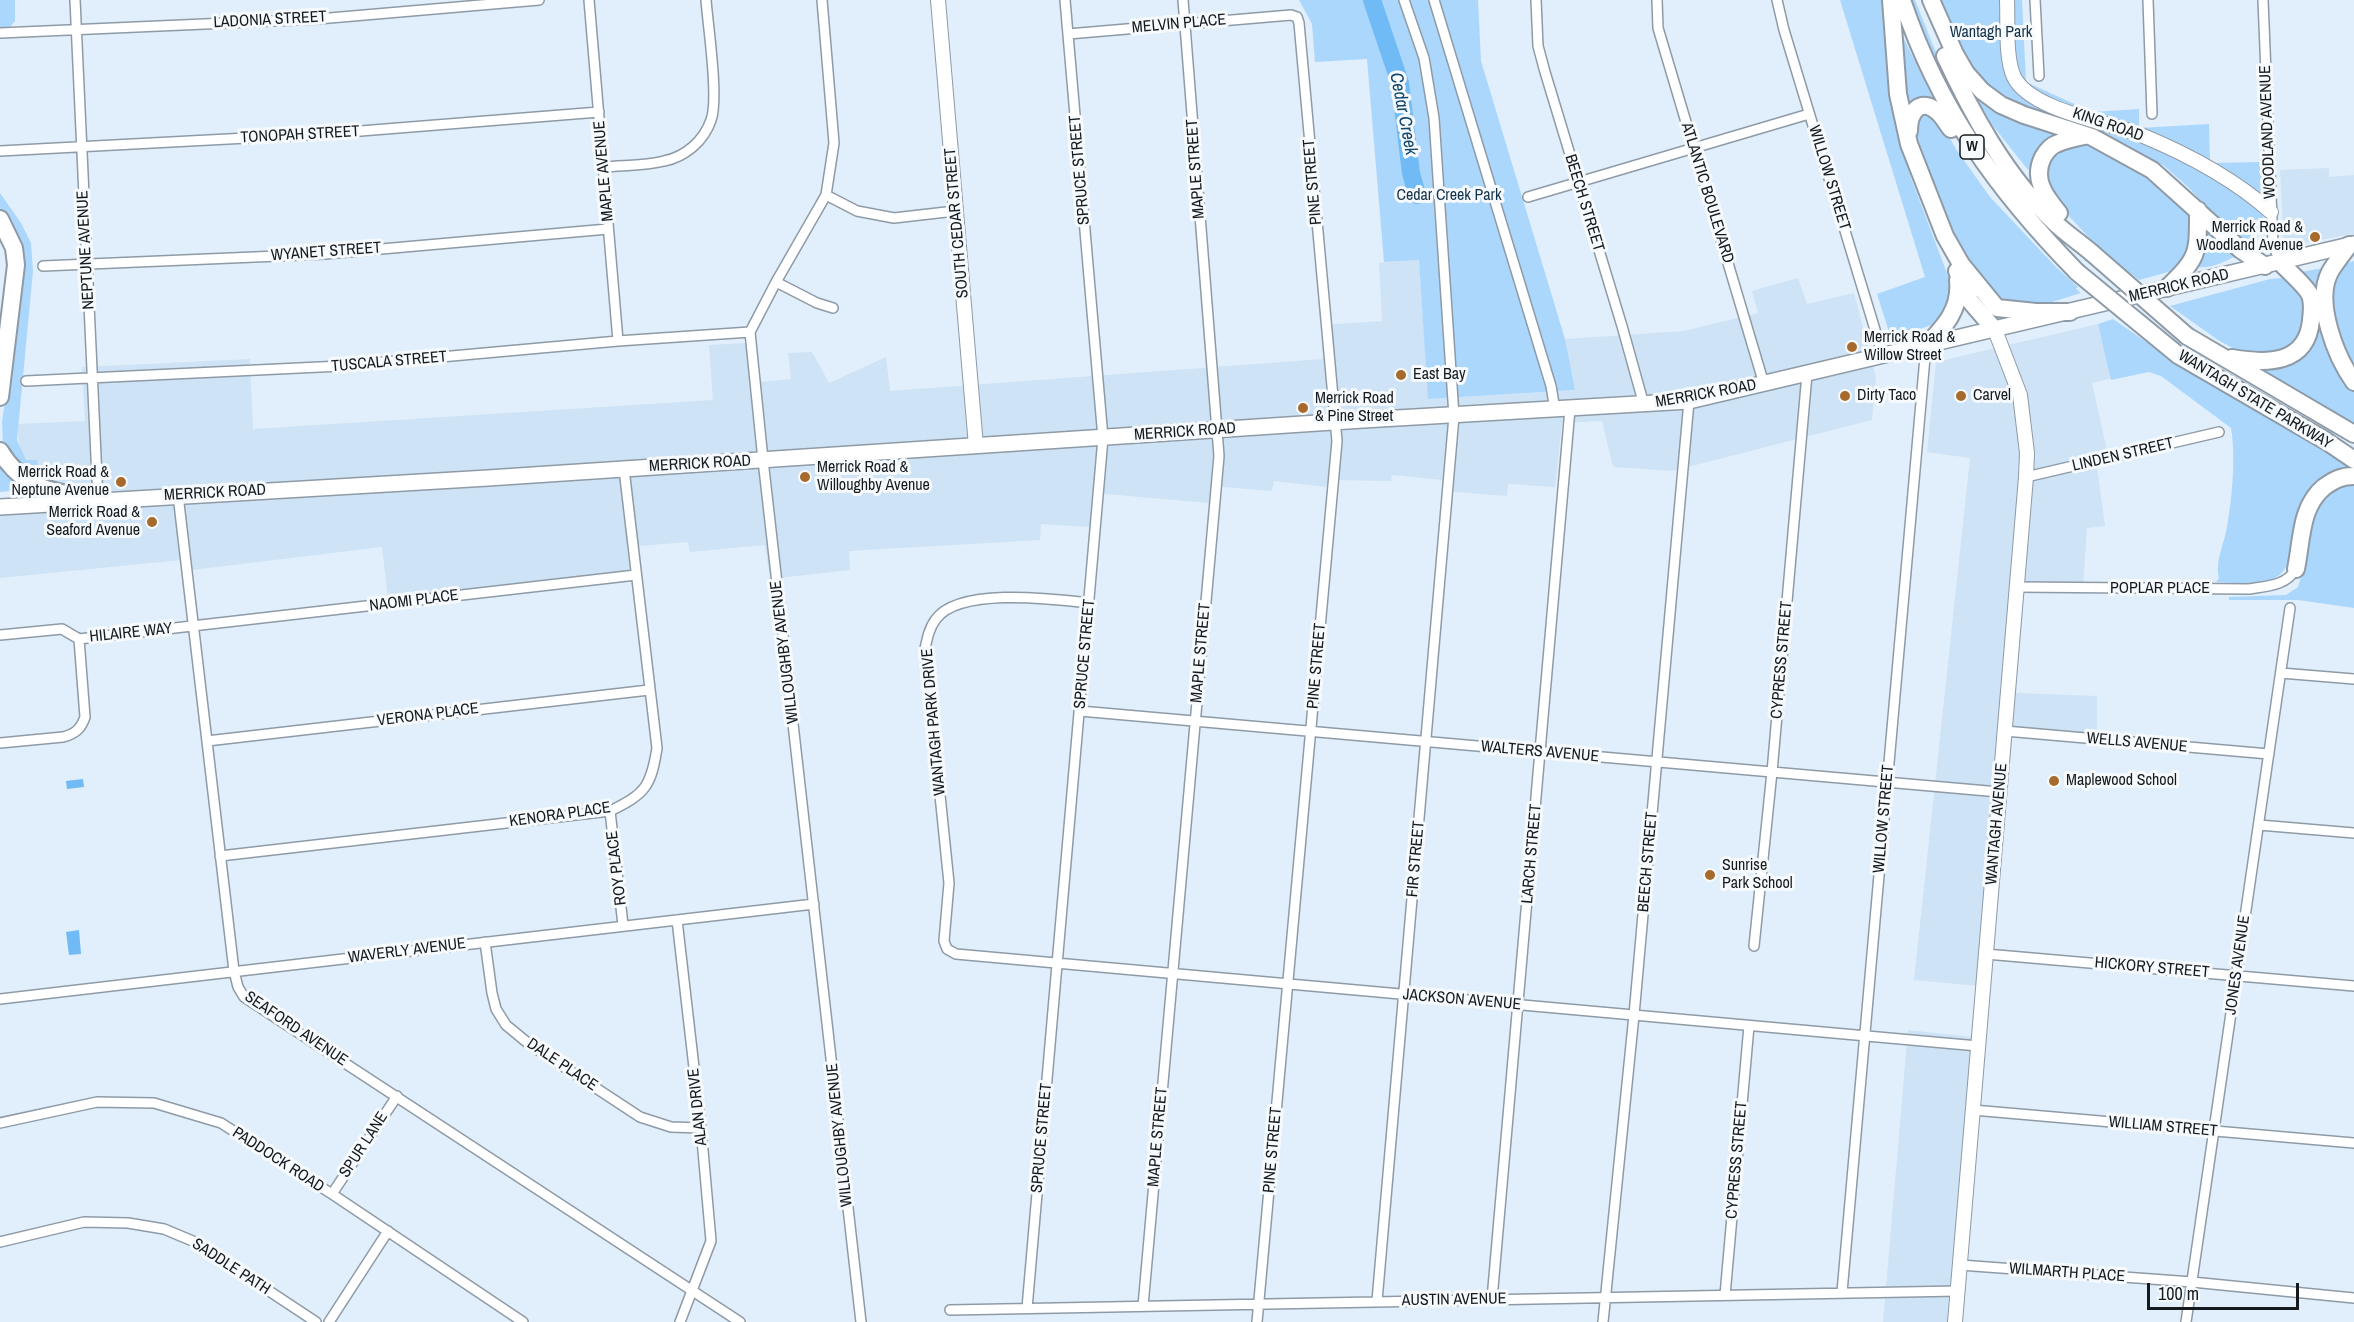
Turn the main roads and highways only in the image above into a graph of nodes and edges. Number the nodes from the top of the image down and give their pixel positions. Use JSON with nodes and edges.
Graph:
{"nodes":[{"id":1,"x":938,"y":0,"type":"edge"},
{"id":2,"x":1891,"y":0,"type":"edge"},
{"id":3,"x":1902,"y":0,"type":"edge"},
{"id":4,"x":1923,"y":0,"type":"edge"},
{"id":5,"x":1931,"y":0,"type":"edge"},
{"id":6,"x":2007,"y":0,"type":"edge"},
{"id":7,"x":2084,"y":136,"type":"junction"},
{"id":8,"x":1909,"y":144,"type":"junction"},
{"id":9,"x":2198,"y":210,"type":"junction"},
{"id":10,"x":2271,"y":212,"type":"road end"},
{"id":11,"x":2025,"y":217,"type":"junction"},
{"id":12,"x":0,"y":219,"type":"edge"},
{"id":13,"x":1945,"y":236,"type":"junction"},
{"id":14,"x":2351,"y":245,"type":"edge"},
{"id":15,"x":2092,"y":253,"type":"junction"},
{"id":16,"x":2272,"y":264,"type":"junction"},
{"id":17,"x":1957,"y":270,"type":"junction"},
{"id":18,"x":2168,"y":288,"type":"junction"},
{"id":19,"x":2070,"y":312,"type":"junction"},
{"id":20,"x":1995,"y":330,"type":"junction"},
{"id":21,"x":1926,"y":346,"type":"junction"},
{"id":22,"x":2225,"y":357,"type":"junction"},
{"id":23,"x":2354,"y":382,"type":"edge"},
{"id":24,"x":0,"y":398,"type":"edge"},
{"id":25,"x":2354,"y":434,"type":"edge"},
{"id":26,"x":976,"y":446,"type":"junction"},
{"id":27,"x":0,"y":451,"type":"edge"},
{"id":28,"x":2354,"y":460,"type":"edge"},
{"id":29,"x":2354,"y":476,"type":"edge"},
{"id":30,"x":98,"y":500,"type":"junction"},
{"id":31,"x":0,"y":507,"type":"edge"},
{"id":32,"x":2296,"y":569,"type":"road end"},
{"id":33,"x":1955,"y":1322,"type":"edge"}],
"edges":[{"from":1,"to":26,"type":"main road","name":"SOUTH CEDAR STREET"},
{"from":2,"to":8,"type":"highway"},
{"from":3,"to":11,"type":"highway","name":"WANTAGH STATE PARKWAY","number":"W"},
{"from":4,"to":15,"type":"highway","name":"WANTAGH STATE PARKWAY","number":"W"},
{"from":5,"to":7,"type":"highway"},
{"from":6,"to":10,"type":"main road","name":"KING ROAD"},
{"from":7,"to":9,"type":"highway"},
{"from":7,"to":15,"type":"highway"},
{"from":8,"to":11,"type":"highway"},
{"from":8,"to":13,"type":"highway"},
{"from":9,"to":16,"type":"highway"},
{"from":9,"to":18,"type":"highway"},
{"from":11,"to":28,"type":"highway","name":"WANTAGH STATE PARKWAY","number":"W","bridge":true},
{"from":12,"to":24,"type":"highway"},
{"from":13,"to":17,"type":"highway"},
{"from":13,"to":19,"type":"highway"},
{"from":14,"to":16,"type":"main road","name":"MERRICK ROAD"},
{"from":14,"to":23,"type":"highway"},
{"from":15,"to":22,"type":"highway","name":"WANTAGH STATE PARKWAY","number":"W","bridge":true},
{"from":16,"to":18,"type":"main road","name":"MERRICK ROAD"},
{"from":16,"to":22,"type":"highway"},
{"from":17,"to":20,"type":"highway"},
{"from":17,"to":21,"type":"highway"},
{"from":18,"to":19,"type":"main road","name":"MERRICK ROAD"},
{"from":19,"to":20,"type":"main road","name":"MERRICK ROAD"},
{"from":20,"to":21,"type":"main road","name":"MERRICK ROAD"},
{"from":20,"to":33,"type":"main road","name":"WANTAGH AVENUE"},
{"from":21,"to":26,"type":"main road","name":"MERRICK ROAD"},
{"from":22,"to":25,"type":"highway","name":"WANTAGH STATE PARKWAY","number":"W"},
{"from":26,"to":30,"type":"main road","name":"MERRICK ROAD"},
{"from":27,"to":30,"type":"highway"},
{"from":29,"to":32,"type":"highway"},
{"from":30,"to":31,"type":"main road","name":"MERRICK ROAD"}]}
